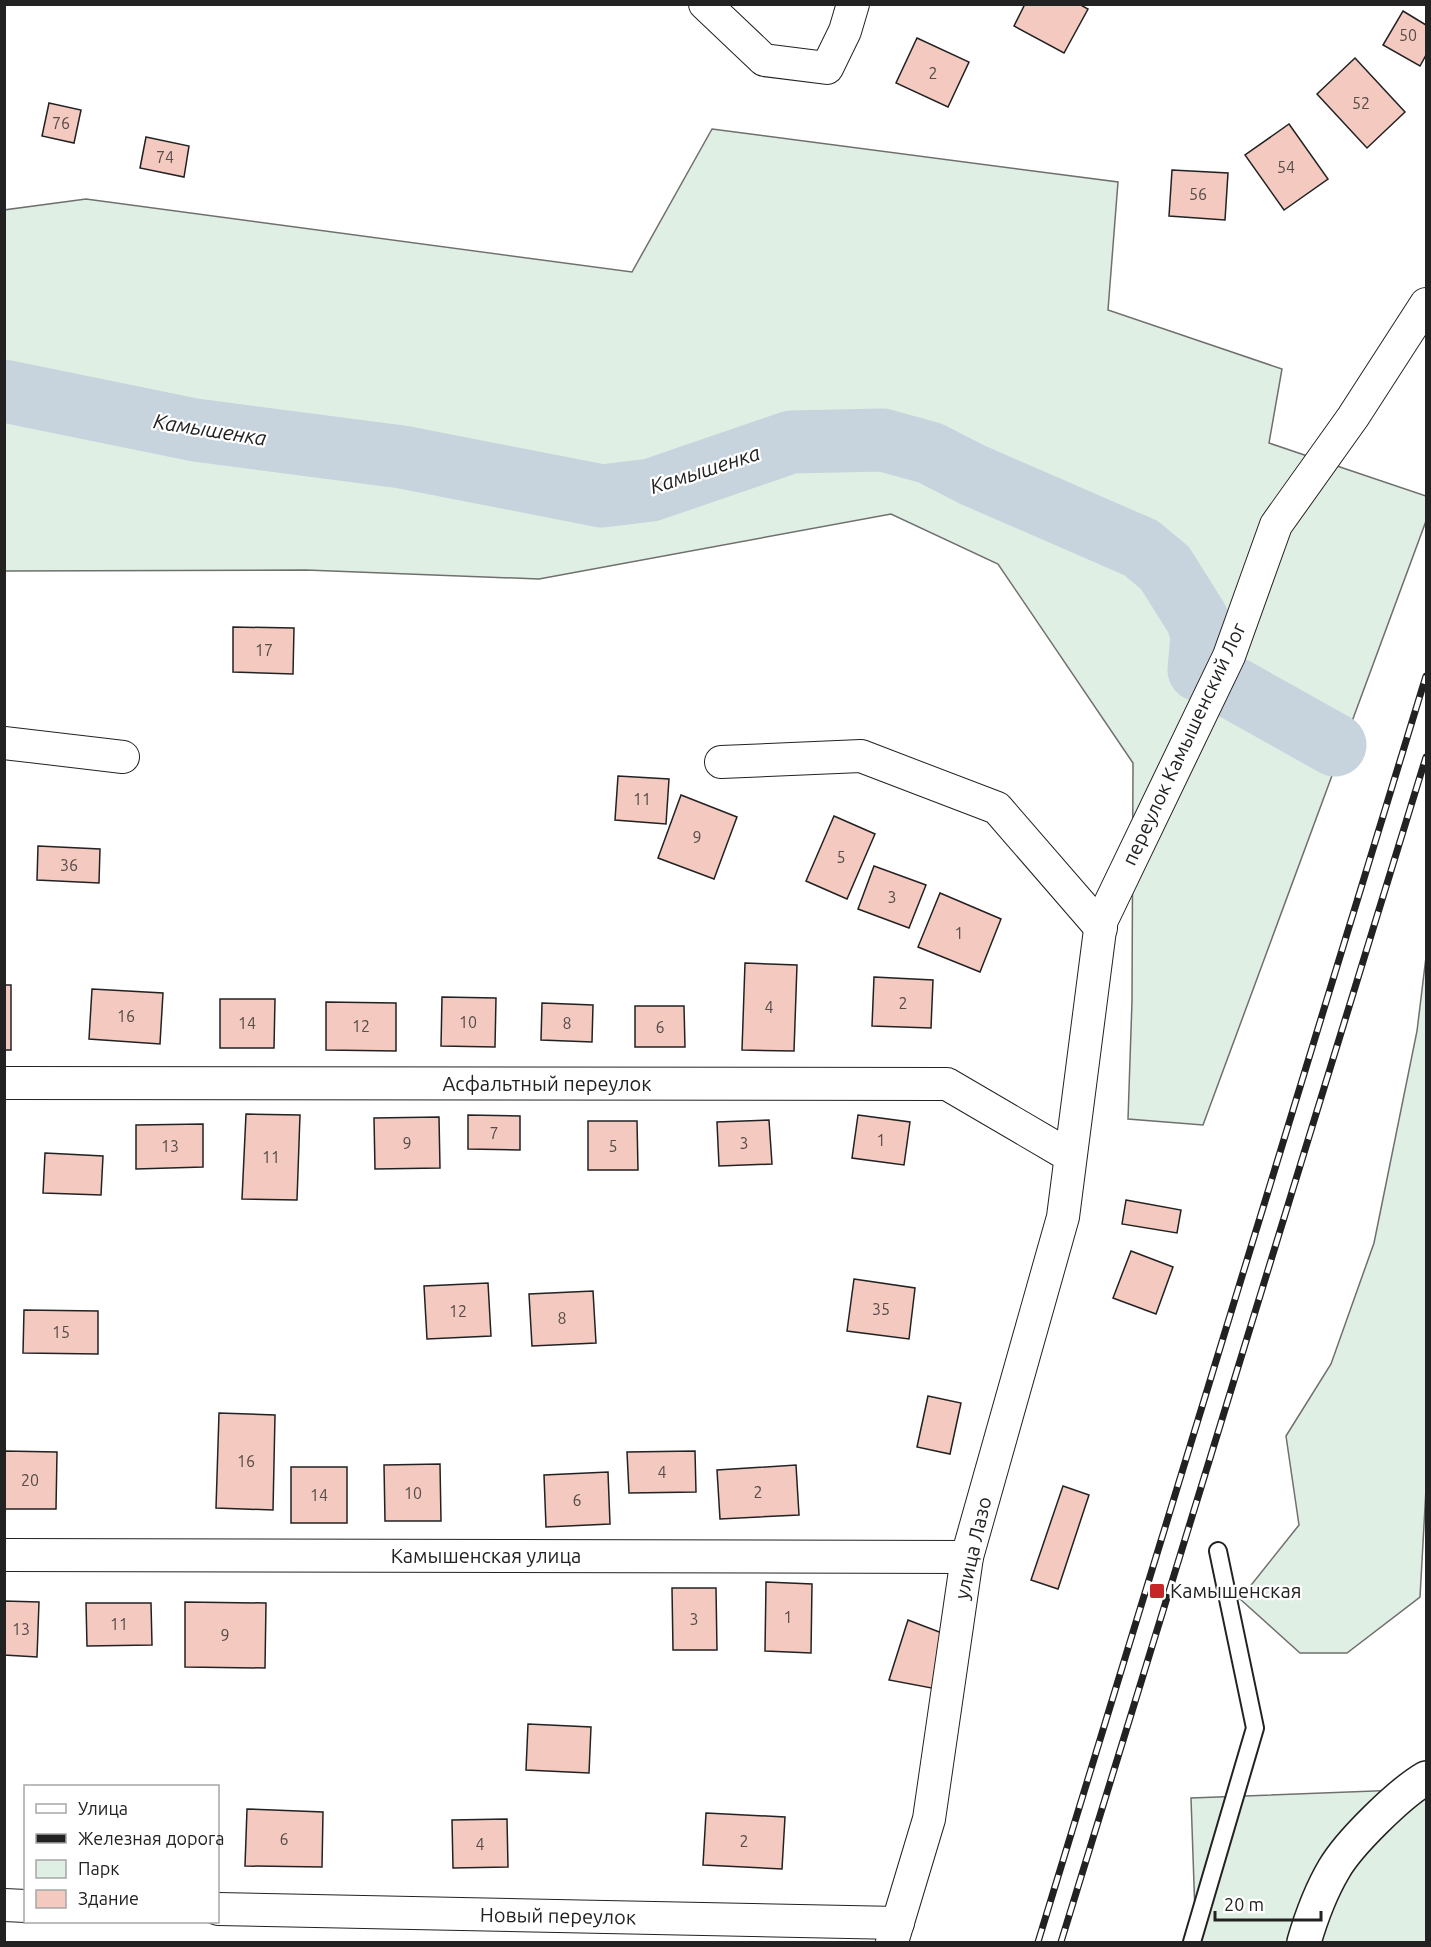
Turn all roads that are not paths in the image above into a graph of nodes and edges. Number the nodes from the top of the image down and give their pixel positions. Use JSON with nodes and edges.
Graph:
{"nodes":[{"id":1,"x":705,"y":4,"type":"edge"},
{"id":2,"x":853,"y":4,"type":"edge"},
{"id":3,"x":1426,"y":304,"type":"edge"},
{"id":4,"x":4,"y":743,"type":"edge"},
{"id":5,"x":123,"y":757,"type":"dead end"},
{"id":6,"x":721,"y":762,"type":"dead end"},
{"id":7,"x":1101,"y":928,"type":"junction"},
{"id":8,"x":4,"y":1083,"type":"edge"},
{"id":9,"x":1070,"y":1156,"type":"junction"},
{"id":10,"x":1218,"y":1551,"type":"dead end"},
{"id":11,"x":4,"y":1555,"type":"edge"},
{"id":12,"x":967,"y":1557,"type":"junction"},
{"id":13,"x":1426,"y":1778,"type":"edge"},
{"id":14,"x":4,"y":1905,"type":"edge"},
{"id":15,"x":24,"y":1906,"type":"edge"},
{"id":16,"x":219,"y":1910,"type":"edge"},
{"id":17,"x":895,"y":1933,"type":"edge"},
{"id":18,"x":1192,"y":1942,"type":"edge"},
{"id":19,"x":1304,"y":1942,"type":"edge"}],
"edges":[{"from":1,"to":2,"type":"street"},
{"from":3,"to":7,"type":"street","name":"переулок Камышенский Лог"},
{"from":4,"to":5,"type":"street"},
{"from":6,"to":7,"type":"street"},
{"from":7,"to":9,"type":"street","name":"переулок Камышенский Лог"},
{"from":8,"to":9,"type":"street","name":"Асфальтный переулок"},
{"from":9,"to":12,"type":"street","name":"улица Лазо"},
{"from":10,"to":18,"type":"lane"},
{"from":11,"to":12,"type":"street","name":"Камышенская улица"},
{"from":12,"to":17,"type":"street","name":"улица Лазо"},
{"from":13,"to":19,"type":"highway"},
{"from":14,"to":15,"type":"street"},
{"from":16,"to":17,"type":"street","name":"Новый переулок"}]}
